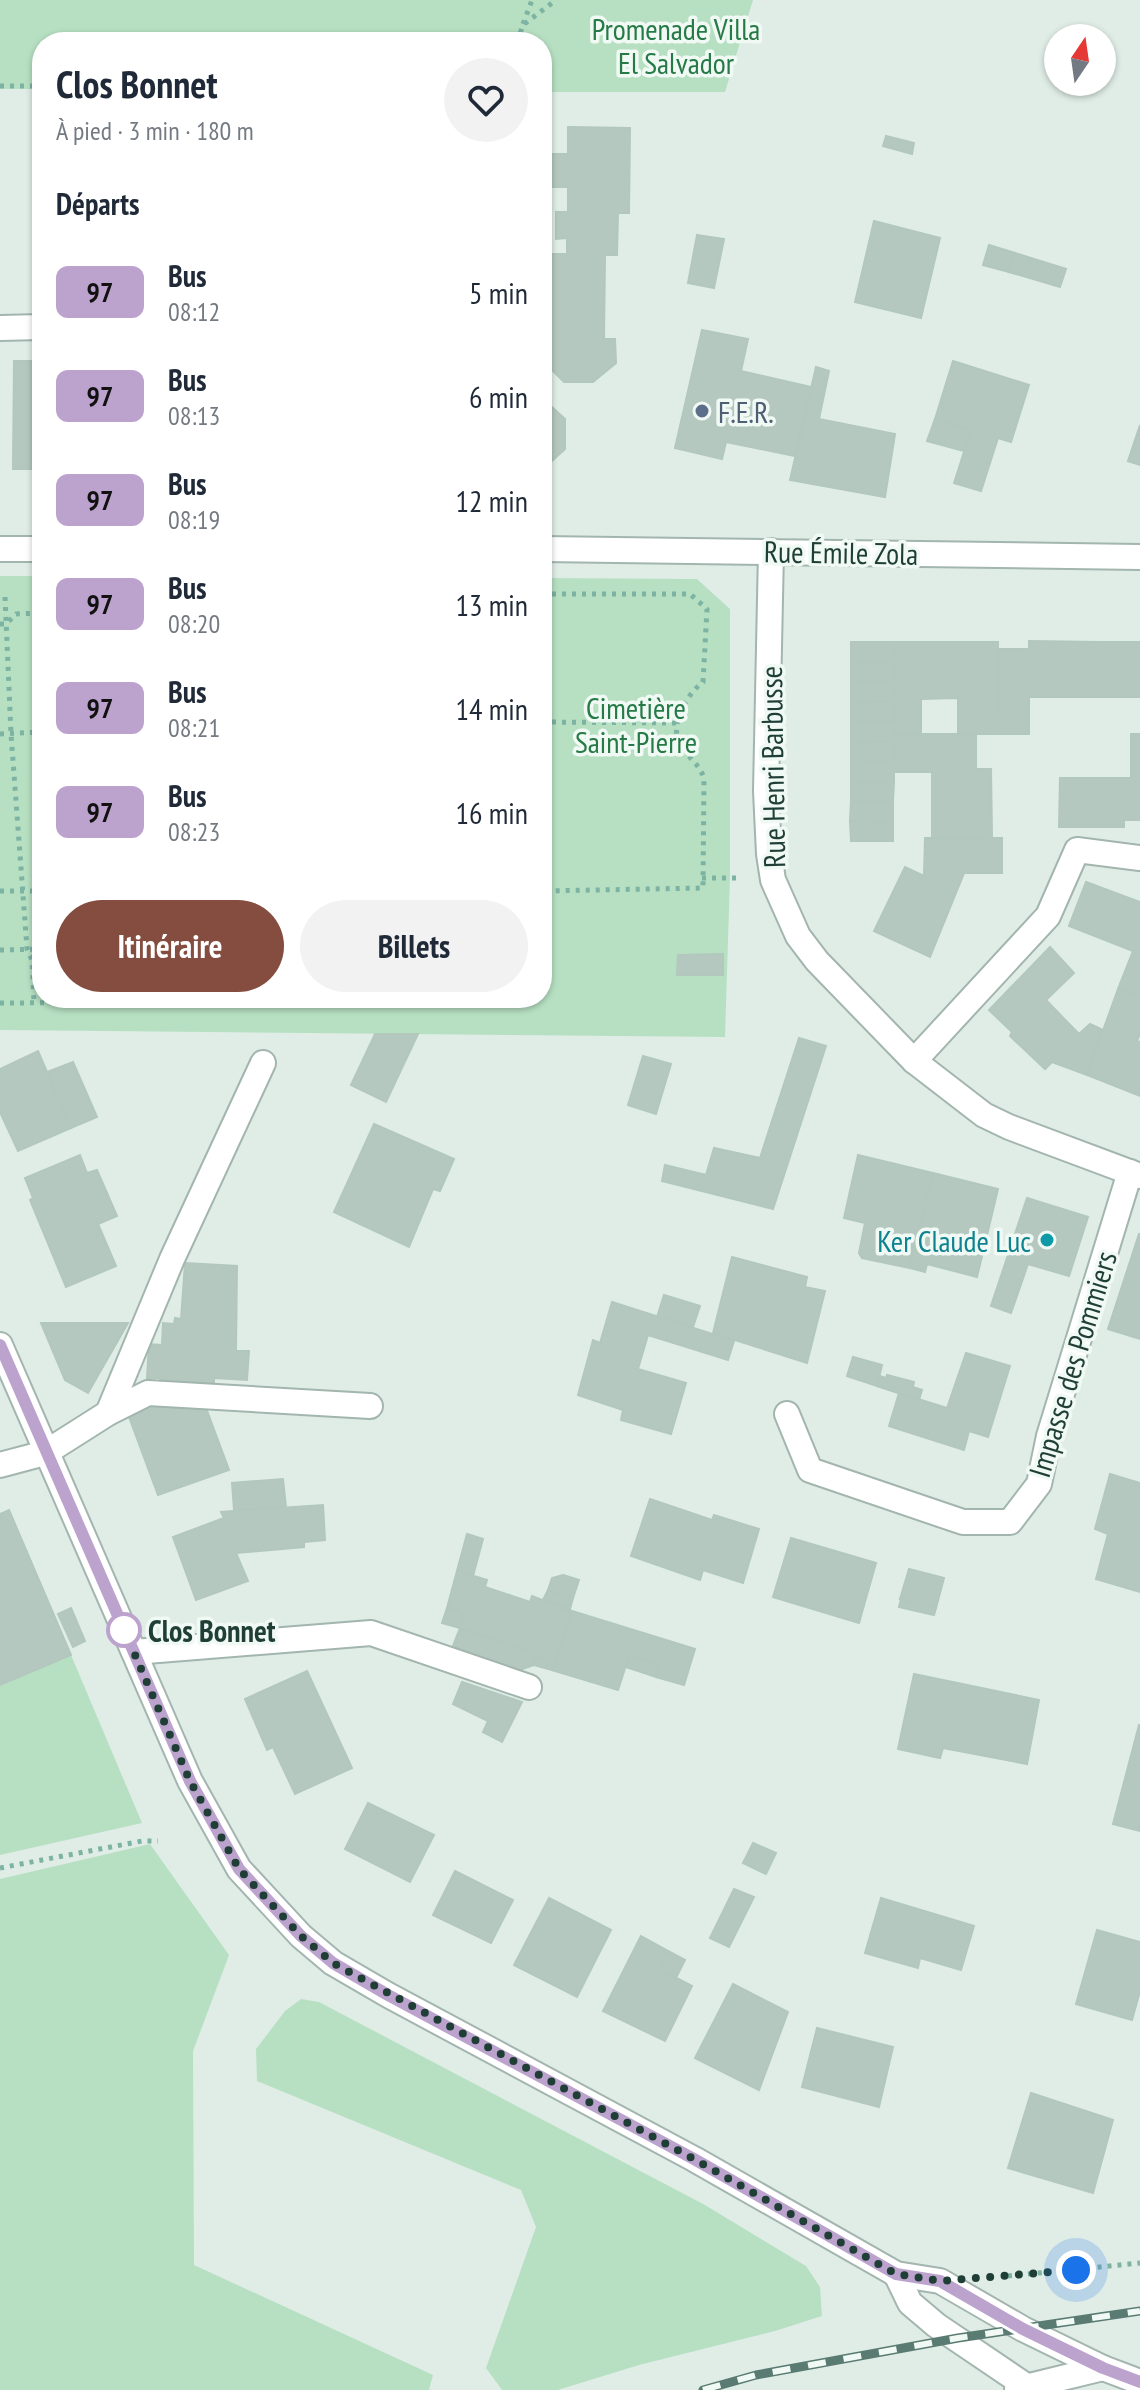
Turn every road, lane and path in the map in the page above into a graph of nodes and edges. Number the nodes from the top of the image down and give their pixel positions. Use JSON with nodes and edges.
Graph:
{"nodes":[{"id":1,"x":532,"y":0,"type":"edge"},
{"id":2,"x":556,"y":0,"type":"edge"},
{"id":3,"x":523,"y":25,"type":"junction"},
{"id":4,"x":521,"y":32,"type":"edge"},
{"id":5,"x":0,"y":86,"type":"edge"},
{"id":6,"x":32,"y":86,"type":"edge"},
{"id":7,"x":32,"y":327,"type":"edge"},
{"id":8,"x":0,"y":328,"type":"edge"},
{"id":9,"x":0,"y":549,"type":"edge"},
{"id":10,"x":32,"y":549,"type":"edge"},
{"id":11,"x":552,"y":549,"type":"edge"},
{"id":12,"x":771,"y":551,"type":"junction"},
{"id":13,"x":1140,"y":557,"type":"edge"},
{"id":14,"x":552,"y":594,"type":"edge"},
{"id":15,"x":5,"y":597,"type":"dead end"},
{"id":16,"x":32,"y":613,"type":"edge"},
{"id":17,"x":3,"y":624,"type":"edge"},
{"id":18,"x":552,"y":722,"type":"edge"},
{"id":19,"x":678,"y":723,"type":"junction"},
{"id":20,"x":32,"y":733,"type":"edge"},
{"id":21,"x":0,"y":734,"type":"edge"},
{"id":22,"x":11,"y":734,"type":"junction"},
{"id":23,"x":1140,"y":858,"type":"edge"},
{"id":24,"x":0,"y":891,"type":"edge"},
{"id":25,"x":23,"y":891,"type":"junction"},
{"id":26,"x":32,"y":891,"type":"edge"},
{"id":27,"x":552,"y":891,"type":"edge"},
{"id":28,"x":27,"y":949,"type":"junction"},
{"id":29,"x":32,"y":949,"type":"edge"},
{"id":30,"x":0,"y":950,"type":"edge"},
{"id":31,"x":32,"y":960,"type":"edge"},
{"id":32,"x":0,"y":1003,"type":"edge"},
{"id":33,"x":32,"y":1003,"type":"edge"},
{"id":34,"x":914,"y":1061,"type":"junction"},
{"id":35,"x":263,"y":1063,"type":"dead end"},
{"id":36,"x":1135,"y":1174,"type":"edge"},
{"id":37,"x":0,"y":1345,"type":"edge"},
{"id":38,"x":370,"y":1406,"type":"dead end"},
{"id":39,"x":108,"y":1413,"type":"junction"},
{"id":40,"x":787,"y":1414,"type":"dead end"},
{"id":41,"x":45,"y":1453,"type":"junction"},
{"id":42,"x":0,"y":1465,"type":"edge"},
{"id":43,"x":134,"y":1652,"type":"junction"},
{"id":44,"x":529,"y":1687,"type":"dead end"},
{"id":45,"x":158,"y":1841,"type":"dead end"},
{"id":46,"x":0,"y":1868,"type":"edge"},
{"id":47,"x":1140,"y":2263,"type":"edge"},
{"id":48,"x":896,"y":2274,"type":"junction"},
{"id":49,"x":998,"y":2277,"type":"dead end"},
{"id":50,"x":1103,"y":2368,"type":"junction"},
{"id":51,"x":1140,"y":2382,"type":"edge"},
{"id":52,"x":1023,"y":2389,"type":"edge"}],
"edges":[{"from":1,"to":3,"type":"path"},
{"from":2,"to":3,"type":"path"},
{"from":3,"to":4,"type":"path"},
{"from":5,"to":6,"type":"path"},
{"from":7,"to":8,"type":"street"},
{"from":9,"to":10,"type":"street"},
{"from":11,"to":12,"type":"street","name":"Rue Émile Zola"},
{"from":12,"to":13,"type":"street","name":"Rue Émile Zola"},
{"from":12,"to":34,"type":"street","name":"Rue Henri Barbusse"},
{"from":14,"to":19,"type":"path"},
{"from":15,"to":17,"type":"path"},
{"from":16,"to":17,"type":"path"},
{"from":17,"to":22,"type":"path"},
{"from":18,"to":19,"type":"path"},
{"from":19,"to":27,"type":"path"},
{"from":20,"to":22,"type":"path"},
{"from":21,"to":22,"type":"path"},
{"from":22,"to":25,"type":"path"},
{"from":23,"to":34,"type":"street"},
{"from":24,"to":25,"type":"path"},
{"from":25,"to":26,"type":"path"},
{"from":25,"to":28,"type":"path"},
{"from":28,"to":29,"type":"path"},
{"from":28,"to":30,"type":"path"},
{"from":28,"to":31,"type":"path"},
{"from":32,"to":33,"type":"path"},
{"from":34,"to":36,"type":"street","name":"Rue Henri Barbusse"},
{"from":35,"to":39,"type":"street"},
{"from":36,"to":40,"type":"street","name":"Impasse des Pommiers"},
{"from":37,"to":41,"type":"street"},
{"from":38,"to":39,"type":"street"},
{"from":39,"to":41,"type":"street"},
{"from":41,"to":42,"type":"street"},
{"from":41,"to":43,"type":"street"},
{"from":43,"to":44,"type":"street"},
{"from":43,"to":48,"type":"street"},
{"from":45,"to":46,"type":"path"},
{"from":47,"to":49,"type":"path"},
{"from":48,"to":50,"type":"street"},
{"from":48,"to":52,"type":"street"},
{"from":50,"to":51,"type":"street"},
{"from":50,"to":52,"type":"street"}]}
